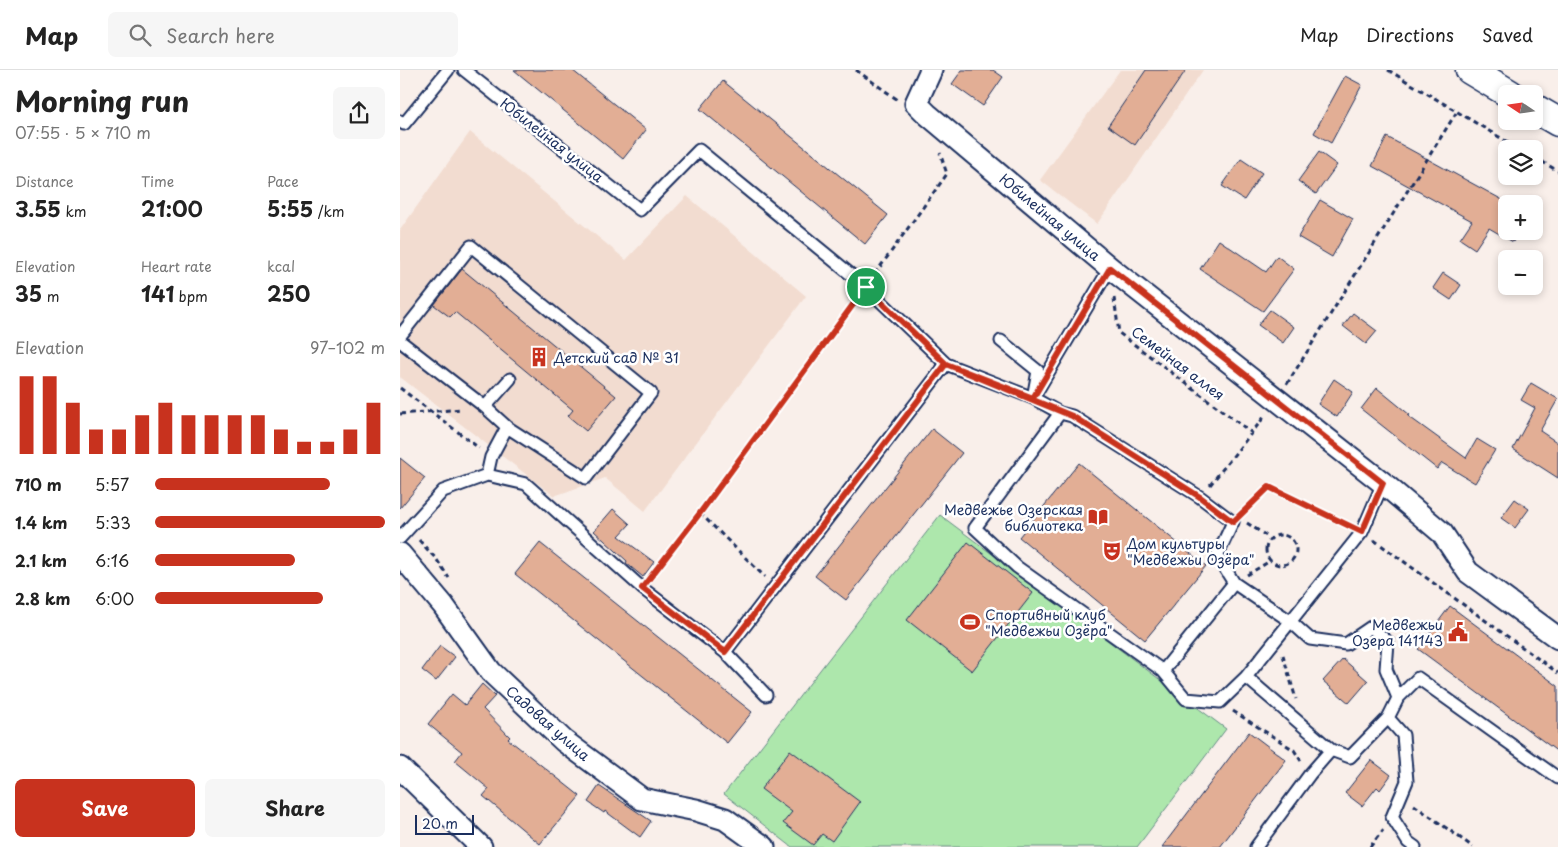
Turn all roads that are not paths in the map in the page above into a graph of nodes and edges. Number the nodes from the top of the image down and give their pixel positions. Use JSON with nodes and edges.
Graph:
{"nodes":[{"id":1,"x":448,"y":70,"type":"edge"},
{"id":2,"x":464,"y":70,"type":"edge"},
{"id":3,"x":931,"y":70,"type":"edge"},
{"id":4,"x":1470,"y":70,"type":"edge"},
{"id":5,"x":1498,"y":87,"type":"edge"},
{"id":6,"x":1543,"y":113,"type":"edge"},
{"id":7,"x":400,"y":121,"type":"edge"},
{"id":8,"x":1558,"y":122,"type":"edge"},
{"id":9,"x":1110,"y":268,"type":"junction"},
{"id":10,"x":400,"y":336,"type":"edge"},
{"id":11,"x":400,"y":340,"type":"edge"},
{"id":12,"x":1001,"y":341,"type":"dead end"},
{"id":13,"x":946,"y":364,"type":"junction"},
{"id":14,"x":510,"y":379,"type":"dead end"},
{"id":15,"x":1033,"y":398,"type":"junction"},
{"id":16,"x":485,"y":407,"type":"junction"},
{"id":17,"x":1060,"y":413,"type":"junction"},
{"id":18,"x":507,"y":427,"type":"junction"},
{"id":19,"x":487,"y":476,"type":"junction"},
{"id":20,"x":1383,"y":483,"type":"junction"},
{"id":21,"x":404,"y":533,"type":"edge"},
{"id":22,"x":400,"y":554,"type":"edge"},
{"id":23,"x":1234,"y":582,"type":"junction"},
{"id":24,"x":1290,"y":621,"type":"junction"},
{"id":25,"x":1558,"y":638,"type":"edge"},
{"id":26,"x":725,"y":652,"type":"junction"},
{"id":27,"x":1163,"y":671,"type":"junction"},
{"id":28,"x":1246,"y":677,"type":"junction"},
{"id":29,"x":766,"y":695,"type":"dead end"},
{"id":30,"x":1398,"y":698,"type":"junction"},
{"id":31,"x":1388,"y":718,"type":"junction"},
{"id":32,"x":1331,"y":750,"type":"junction"},
{"id":33,"x":400,"y":768,"type":"edge"},
{"id":34,"x":1558,"y":778,"type":"edge"},
{"id":35,"x":481,"y":847,"type":"edge"},
{"id":36,"x":764,"y":847,"type":"edge"},
{"id":37,"x":1256,"y":847,"type":"edge"},
{"id":38,"x":1415,"y":847,"type":"edge"}],
"edges":[{"from":1,"to":7,"type":"lane"},
{"from":2,"to":13,"type":"lane","name":"Юбилейная улица"},
{"from":3,"to":9,"type":"street","name":"Юбилейная улица"},
{"from":4,"to":5,"type":"main road"},
{"from":6,"to":8,"type":"main road"},
{"from":9,"to":15,"type":"lane"},
{"from":9,"to":20,"type":"street","name":"Юбилейная улица"},
{"from":10,"to":18,"type":"lane"},
{"from":11,"to":16,"type":"lane"},
{"from":12,"to":15,"type":"lane"},
{"from":13,"to":15,"type":"lane"},
{"from":13,"to":26,"type":"lane"},
{"from":14,"to":16,"type":"lane"},
{"from":15,"to":17,"type":"lane"},
{"from":16,"to":18,"type":"lane"},
{"from":17,"to":23,"type":"lane"},
{"from":17,"to":27,"type":"lane"},
{"from":18,"to":19,"type":"lane"},
{"from":19,"to":21,"type":"lane"},
{"from":19,"to":26,"type":"lane"},
{"from":20,"to":24,"type":"lane"},
{"from":20,"to":25,"type":"street","name":"Юбилейная улица"},
{"from":22,"to":36,"type":"street","name":"Садовая улица"},
{"from":23,"to":24,"type":"lane"},
{"from":23,"to":27,"type":"lane"},
{"from":24,"to":28,"type":"lane"},
{"from":24,"to":30,"type":"lane"},
{"from":26,"to":29,"type":"lane"},
{"from":27,"to":28,"type":"lane"},
{"from":28,"to":32,"type":"lane"},
{"from":30,"to":31,"type":"lane"},
{"from":30,"to":34,"type":"lane"},
{"from":31,"to":32,"type":"lane"},
{"from":31,"to":38,"type":"lane"},
{"from":32,"to":37,"type":"lane"},
{"from":33,"to":35,"type":"street"}]}
